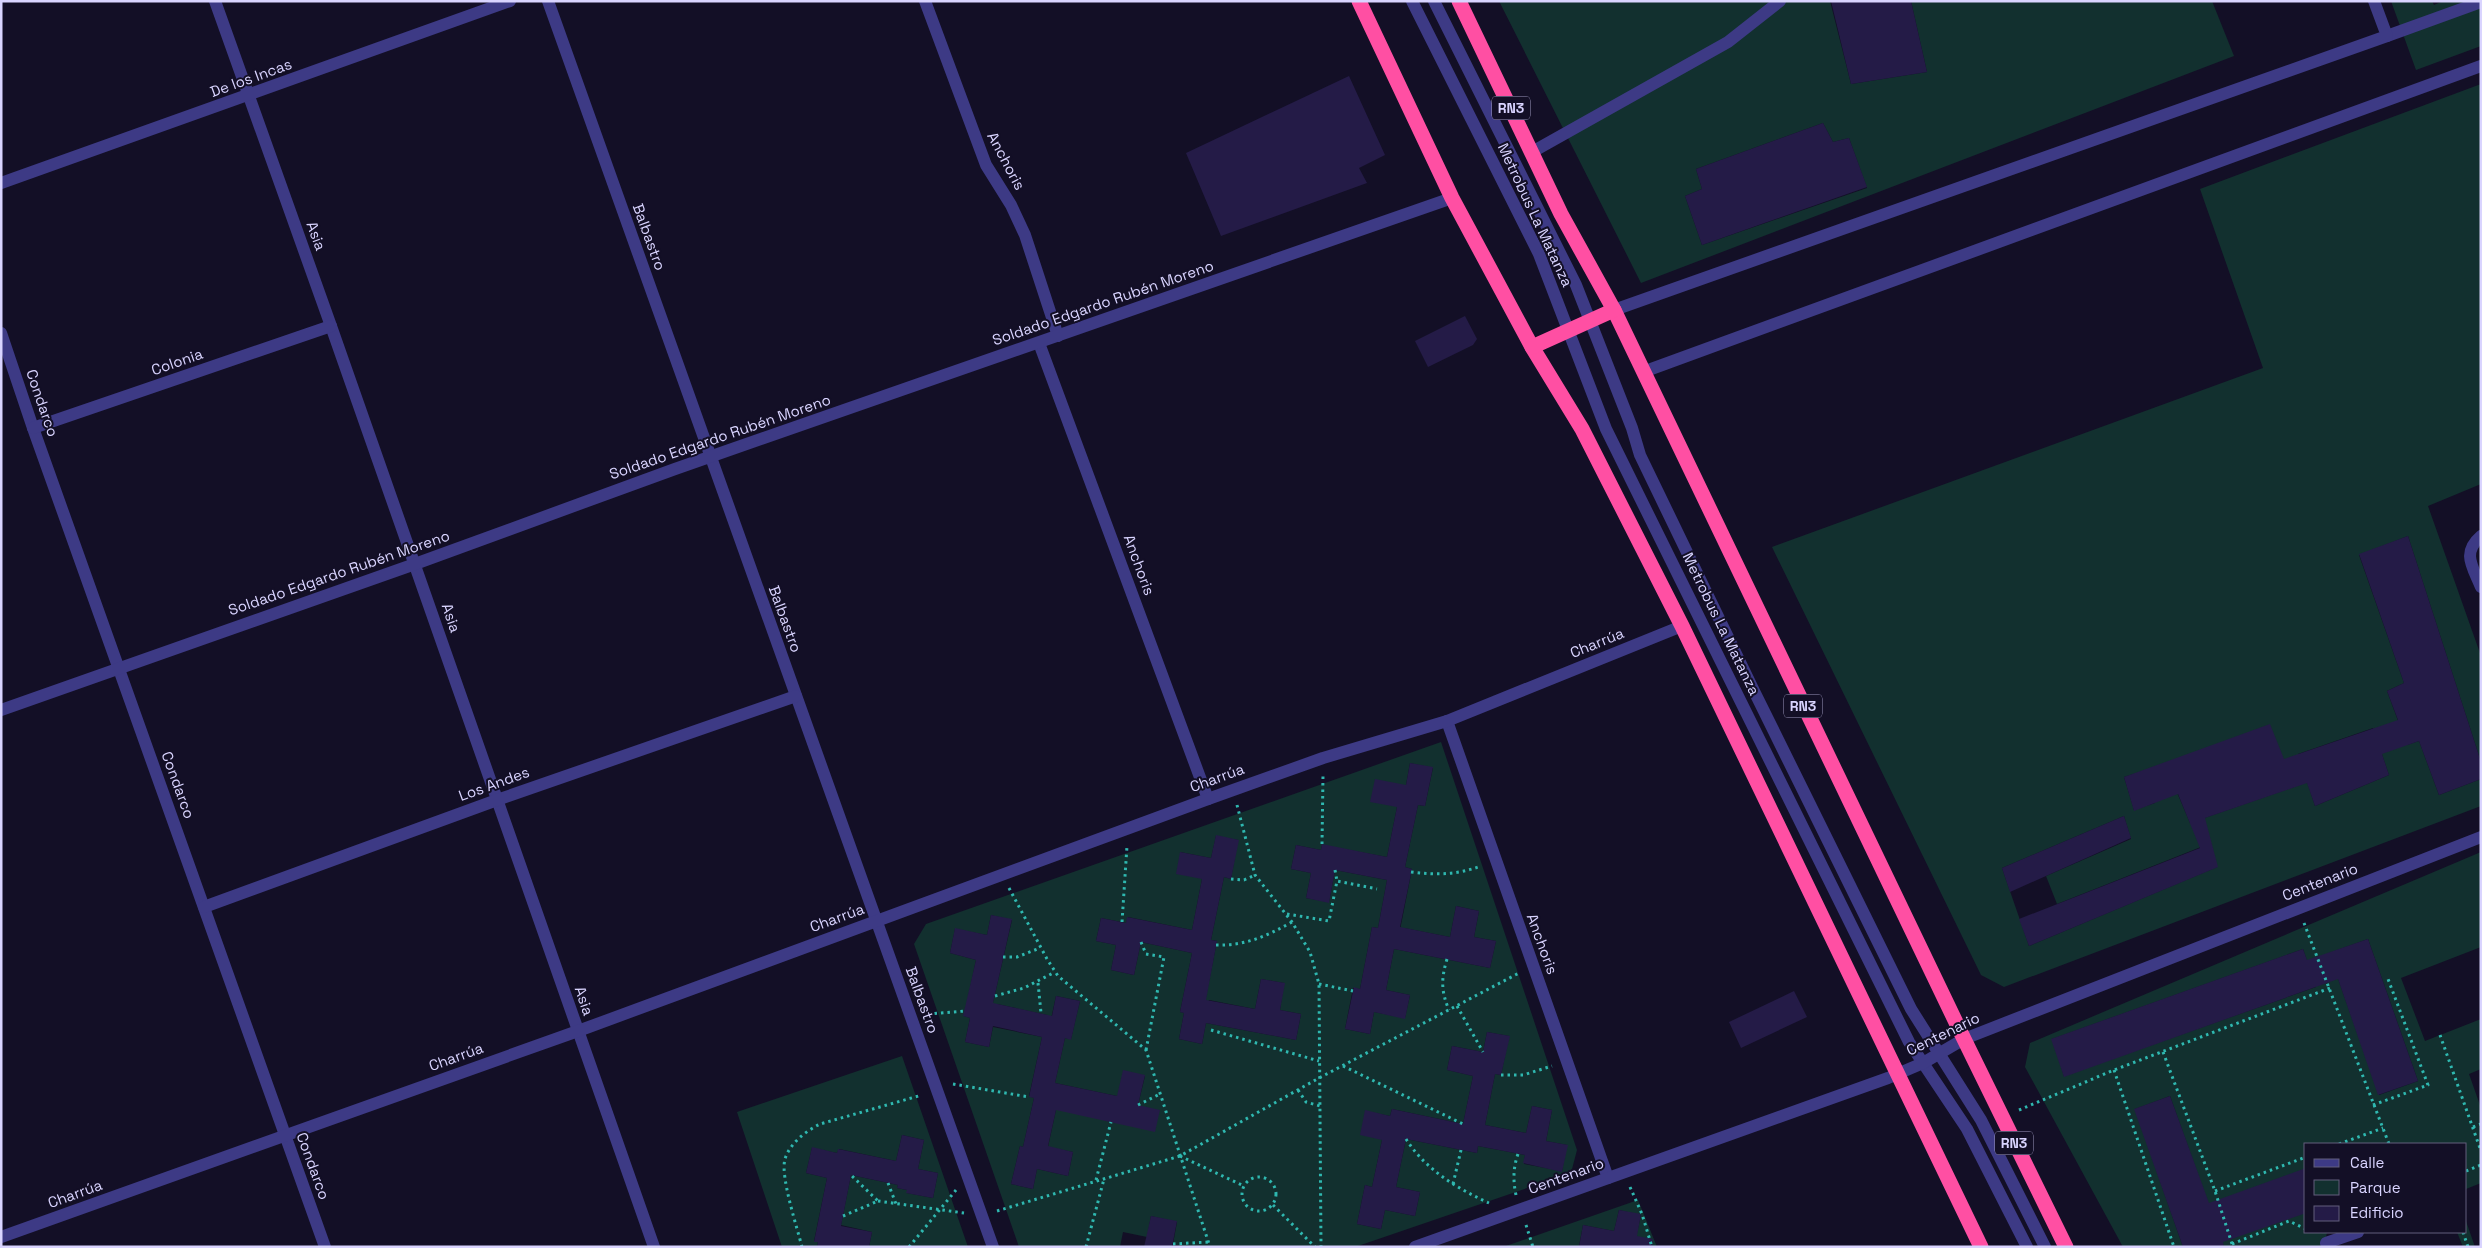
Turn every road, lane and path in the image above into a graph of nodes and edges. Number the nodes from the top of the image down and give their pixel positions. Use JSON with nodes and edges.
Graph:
{"nodes":[{"id":1,"x":215,"y":1,"type":"edge"},
{"id":2,"x":510,"y":1,"type":"edge"},
{"id":3,"x":548,"y":1,"type":"edge"},
{"id":4,"x":925,"y":1,"type":"edge"},
{"id":5,"x":1359,"y":1,"type":"edge"},
{"id":6,"x":1412,"y":1,"type":"edge"},
{"id":7,"x":1434,"y":1,"type":"edge"},
{"id":8,"x":1460,"y":1,"type":"edge"},
{"id":9,"x":1780,"y":1,"type":"edge"},
{"id":10,"x":2374,"y":1,"type":"edge"},
{"id":11,"x":2481,"y":2,"type":"edge"},
{"id":12,"x":2462,"y":5,"type":"edge"},
{"id":13,"x":2387,"y":36,"type":"junction"},
{"id":14,"x":2481,"y":66,"type":"edge"},
{"id":15,"x":249,"y":96,"type":"junction"},
{"id":16,"x":1532,"y":152,"type":"junction"},
{"id":17,"x":1,"y":183,"type":"edge"},
{"id":18,"x":1452,"y":198,"type":"junction"},
{"id":19,"x":1614,"y":310,"type":"junction"},
{"id":20,"x":1588,"y":321,"type":"junction"},
{"id":21,"x":331,"y":326,"type":"junction"},
{"id":22,"x":1568,"y":331,"type":"junction"},
{"id":23,"x":1,"y":333,"type":"edge"},
{"id":24,"x":1058,"y":336,"type":"junction"},
{"id":25,"x":1039,"y":343,"type":"junction"},
{"id":26,"x":1532,"y":347,"type":"junction"},
{"id":27,"x":1643,"y":372,"type":"junction"},
{"id":28,"x":33,"y":428,"type":"junction"},
{"id":29,"x":710,"y":457,"type":"junction"},
{"id":30,"x":2481,"y":536,"type":"edge"},
{"id":31,"x":415,"y":564,"type":"junction"},
{"id":32,"x":2481,"y":587,"type":"edge"},
{"id":33,"x":1682,"y":626,"type":"junction"},
{"id":34,"x":118,"y":668,"type":"junction"},
{"id":35,"x":796,"y":696,"type":"junction"},
{"id":36,"x":1,"y":710,"type":"edge"},
{"id":37,"x":1447,"y":721,"type":"junction"},
{"id":38,"x":1323,"y":758,"type":"junction"},
{"id":39,"x":1234,"y":790,"type":"junction"},
{"id":40,"x":1208,"y":798,"type":"junction"},
{"id":41,"x":497,"y":800,"type":"junction"},
{"id":42,"x":1129,"y":828,"type":"junction"},
{"id":43,"x":2481,"y":837,"type":"edge"},
{"id":44,"x":1322,"y":844,"type":"dead end"},
{"id":45,"x":1495,"y":861,"type":"junction"},
{"id":46,"x":1335,"y":870,"type":"dead end"},
{"id":47,"x":1411,"y":872,"type":"dead end"},
{"id":48,"x":1002,"y":874,"type":"junction"},
{"id":49,"x":1255,"y":875,"type":"junction"},
{"id":50,"x":1231,"y":879,"type":"dead end"},
{"id":51,"x":1337,"y":881,"type":"junction"},
{"id":52,"x":1378,"y":889,"type":"dead end"},
{"id":53,"x":204,"y":907,"type":"junction"},
{"id":54,"x":2298,"y":908,"type":"junction"},
{"id":55,"x":1287,"y":914,"type":"junction"},
{"id":56,"x":876,"y":920,"type":"junction"},
{"id":57,"x":1122,"y":922,"type":"dead end"},
{"id":58,"x":1292,"y":922,"type":"junction"},
{"id":59,"x":1141,"y":942,"type":"dead end"},
{"id":60,"x":1216,"y":946,"type":"dead end"},
{"id":61,"x":1040,"y":948,"type":"junction"},
{"id":62,"x":1003,"y":957,"type":"dead end"},
{"id":63,"x":1447,"y":959,"type":"dead end"},
{"id":64,"x":1533,"y":966,"type":"junction"},
{"id":65,"x":1055,"y":972,"type":"junction"},
{"id":66,"x":2388,"y":979,"type":"dead end"},
{"id":67,"x":1038,"y":983,"type":"junction"},
{"id":68,"x":1319,"y":984,"type":"junction"},
{"id":69,"x":2330,"y":988,"type":"junction"},
{"id":70,"x":1353,"y":991,"type":"dead end"},
{"id":71,"x":995,"y":996,"type":"dead end"},
{"id":72,"x":1457,"y":1006,"type":"junction"},
{"id":73,"x":1449,"y":1010,"type":"junction"},
{"id":74,"x":965,"y":1011,"type":"dead end"},
{"id":75,"x":1040,"y":1013,"type":"dead end"},
{"id":76,"x":910,"y":1015,"type":"junction"},
{"id":77,"x":578,"y":1030,"type":"junction"},
{"id":78,"x":1211,"y":1030,"type":"dead end"},
{"id":79,"x":2440,"y":1035,"type":"dead end"},
{"id":80,"x":1964,"y":1039,"type":"junction"},
{"id":81,"x":1146,"y":1050,"type":"junction"},
{"id":82,"x":1483,"y":1052,"type":"dead end"},
{"id":83,"x":1939,"y":1052,"type":"junction"},
{"id":84,"x":2163,"y":1052,"type":"junction"},
{"id":85,"x":1319,"y":1061,"type":"junction"},
{"id":86,"x":1567,"y":1061,"type":"junction"},
{"id":87,"x":1923,"y":1063,"type":"junction"},
{"id":88,"x":1342,"y":1066,"type":"junction"},
{"id":89,"x":2114,"y":1070,"type":"junction"},
{"id":90,"x":1898,"y":1073,"type":"junction"},
{"id":91,"x":1501,"y":1075,"type":"dead end"},
{"id":92,"x":1319,"y":1078,"type":"junction"},
{"id":93,"x":935,"y":1086,"type":"junction"},
{"id":94,"x":1298,"y":1090,"type":"junction"},
{"id":95,"x":1160,"y":1094,"type":"junction"},
{"id":96,"x":1029,"y":1097,"type":"dead end"},
{"id":97,"x":2373,"y":1105,"type":"junction"},
{"id":98,"x":1138,"y":1106,"type":"dead end"},
{"id":99,"x":1320,"y":1106,"type":"junction"},
{"id":100,"x":2002,"y":1117,"type":"junction"},
{"id":101,"x":1111,"y":1122,"type":"dead end"},
{"id":102,"x":1463,"y":1124,"type":"dead end"},
{"id":103,"x":2481,"y":1124,"type":"edge"},
{"id":104,"x":2473,"y":1127,"type":"junction"},
{"id":105,"x":2382,"y":1128,"type":"junction"},
{"id":106,"x":284,"y":1135,"type":"junction"},
{"id":107,"x":1406,"y":1139,"type":"dead end"},
{"id":108,"x":2342,"y":1143,"type":"edge"},
{"id":109,"x":2389,"y":1143,"type":"edge"},
{"id":110,"x":1461,"y":1150,"type":"dead end"},
{"id":111,"x":2481,"y":1151,"type":"edge"},
{"id":112,"x":1180,"y":1156,"type":"junction"},
{"id":113,"x":2304,"y":1158,"type":"edge"},
{"id":114,"x":2481,"y":1165,"type":"edge"},
{"id":115,"x":2467,"y":1171,"type":"edge"},
{"id":116,"x":1624,"y":1173,"type":"junction"},
{"id":117,"x":851,"y":1175,"type":"dead end"},
{"id":118,"x":968,"y":1176,"type":"junction"},
{"id":119,"x":1105,"y":1178,"type":"junction"},
{"id":120,"x":1608,"y":1178,"type":"junction"},
{"id":121,"x":1096,"y":1181,"type":"junction"},
{"id":122,"x":888,"y":1183,"type":"dead end"},
{"id":123,"x":1453,"y":1184,"type":"junction"},
{"id":124,"x":1244,"y":1186,"type":"junction"},
{"id":125,"x":2215,"y":1192,"type":"junction"},
{"id":126,"x":878,"y":1201,"type":"junction"},
{"id":127,"x":896,"y":1204,"type":"junction"},
{"id":128,"x":1274,"y":1205,"type":"junction"},
{"id":129,"x":941,"y":1210,"type":"junction"},
{"id":130,"x":1510,"y":1213,"type":"junction"},
{"id":131,"x":982,"y":1215,"type":"junction"},
{"id":132,"x":843,"y":1216,"type":"dead end"},
{"id":133,"x":2304,"y":1228,"type":"edge"},
{"id":134,"x":2355,"y":1233,"type":"edge"},
{"id":135,"x":2463,"y":1233,"type":"edge"},
{"id":136,"x":1,"y":1238,"type":"edge"},
{"id":137,"x":1208,"y":1242,"type":"junction"},
{"id":138,"x":1173,"y":1244,"type":"dead end"},
{"id":139,"x":2232,"y":1246,"type":"edge"},
{"id":140,"x":325,"y":1247,"type":"edge"},
{"id":141,"x":654,"y":1247,"type":"edge"},
{"id":142,"x":802,"y":1247,"type":"edge"},
{"id":143,"x":909,"y":1247,"type":"edge"},
{"id":144,"x":993,"y":1247,"type":"edge"},
{"id":145,"x":1086,"y":1247,"type":"edge"},
{"id":146,"x":1210,"y":1247,"type":"edge"},
{"id":147,"x":1315,"y":1247,"type":"edge"},
{"id":148,"x":1321,"y":1247,"type":"edge"},
{"id":149,"x":1415,"y":1247,"type":"edge"},
{"id":150,"x":1652,"y":1247,"type":"edge"},
{"id":151,"x":1981,"y":1247,"type":"edge"},
{"id":152,"x":2027,"y":1247,"type":"edge"},
{"id":153,"x":2045,"y":1247,"type":"edge"},
{"id":154,"x":2066,"y":1247,"type":"edge"},
{"id":155,"x":2174,"y":1247,"type":"edge"},
{"id":156,"x":2327,"y":1247,"type":"edge"},
{"id":157,"x":2468,"y":1247,"type":"edge"}],
"edges":[{"from":1,"to":15,"type":"street","name":"Asia"},
{"from":2,"to":15,"type":"street","name":"De los Incas"},
{"from":3,"to":29,"type":"street","name":"Balbastro"},
{"from":4,"to":24,"type":"street","name":"Anchoris"},
{"from":5,"to":18,"type":"highway"},
{"from":6,"to":22,"type":"street","name":"Metrobus La Matanza"},
{"from":7,"to":20,"type":"street","name":"Metrobus La Matanza"},
{"from":8,"to":16,"type":"highway","number":"RN3"},
{"from":9,"to":16,"type":"street"},
{"from":10,"to":13,"type":"street"},
{"from":11,"to":12,"type":"street"},
{"from":12,"to":13,"type":"street"},
{"from":13,"to":19,"type":"street"},
{"from":14,"to":27,"type":"street"},
{"from":15,"to":17,"type":"street","name":"De los Incas"},
{"from":15,"to":21,"type":"street","name":"Asia"},
{"from":16,"to":19,"type":"highway","number":"RN3"},
{"from":18,"to":24,"type":"street","name":"Soldado Edgardo Rubén Moreno"},
{"from":18,"to":26,"type":"highway"},
{"from":19,"to":20,"type":"highway"},
{"from":19,"to":27,"type":"highway","number":"RN3"},
{"from":20,"to":22,"type":"highway"},
{"from":20,"to":83,"type":"street","name":"Metrobus La Matanza"},
{"from":21,"to":28,"type":"street","name":"Colonia"},
{"from":21,"to":31,"type":"street","name":"Asia"},
{"from":22,"to":26,"type":"highway"},
{"from":22,"to":87,"type":"street","name":"Metrobus La Matanza"},
{"from":23,"to":28,"type":"street","name":"Condarco"},
{"from":24,"to":25,"type":"street","name":"Soldado Edgardo Rubén Moreno"},
{"from":25,"to":29,"type":"street","name":"Soldado Edgardo Rubén Moreno"},
{"from":25,"to":40,"type":"street","name":"Anchoris"},
{"from":26,"to":33,"type":"highway"},
{"from":27,"to":80,"type":"highway","number":"RN3"},
{"from":28,"to":34,"type":"street","name":"Condarco"},
{"from":29,"to":31,"type":"street","name":"Soldado Edgardo Rubén Moreno"},
{"from":29,"to":35,"type":"street","name":"Balbastro"},
{"from":30,"to":32,"type":"street"},
{"from":31,"to":34,"type":"street","name":"Soldado Edgardo Rubén Moreno"},
{"from":31,"to":41,"type":"street","name":"Asia"},
{"from":33,"to":37,"type":"street","name":"Charrúa"},
{"from":33,"to":90,"type":"highway"},
{"from":34,"to":36,"type":"street","name":"Soldado Edgardo Rubén Moreno"},
{"from":34,"to":53,"type":"street","name":"Condarco"},
{"from":35,"to":41,"type":"street","name":"Los Andes"},
{"from":35,"to":56,"type":"street","name":"Balbastro"},
{"from":37,"to":38,"type":"street","name":"Charrúa"},
{"from":37,"to":45,"type":"street","name":"Anchoris"},
{"from":38,"to":39,"type":"street","name":"Charrúa"},
{"from":38,"to":44,"type":"path"},
{"from":39,"to":40,"type":"street","name":"Charrúa"},
{"from":39,"to":49,"type":"path"},
{"from":40,"to":42,"type":"street","name":"Charrúa"},
{"from":41,"to":53,"type":"street","name":"Los Andes"},
{"from":41,"to":77,"type":"street","name":"Asia"},
{"from":42,"to":48,"type":"street","name":"Charrúa"},
{"from":42,"to":57,"type":"path"},
{"from":43,"to":54,"type":"street","name":"Centenario"},
{"from":45,"to":47,"type":"path"},
{"from":45,"to":64,"type":"street","name":"Anchoris"},
{"from":46,"to":51,"type":"path"},
{"from":48,"to":56,"type":"street","name":"Charrúa"},
{"from":48,"to":61,"type":"path"},
{"from":49,"to":50,"type":"path"},
{"from":49,"to":55,"type":"path"},
{"from":51,"to":52,"type":"path"},
{"from":51,"to":55,"type":"path"},
{"from":53,"to":106,"type":"street","name":"Condarco"},
{"from":54,"to":69,"type":"path"},
{"from":54,"to":80,"type":"street","name":"Centenario"},
{"from":55,"to":58,"type":"path"},
{"from":56,"to":76,"type":"street","name":"Balbastro"},
{"from":56,"to":77,"type":"street","name":"Charrúa"},
{"from":58,"to":60,"type":"path"},
{"from":58,"to":68,"type":"path"},
{"from":59,"to":81,"type":"path"},
{"from":61,"to":62,"type":"path"},
{"from":61,"to":65,"type":"path"},
{"from":63,"to":73,"type":"path"},
{"from":64,"to":72,"type":"path"},
{"from":64,"to":86,"type":"street","name":"Anchoris"},
{"from":65,"to":67,"type":"path"},
{"from":65,"to":81,"type":"path"},
{"from":66,"to":97,"type":"path"},
{"from":67,"to":71,"type":"path"},
{"from":67,"to":75,"type":"path"},
{"from":68,"to":70,"type":"path"},
{"from":68,"to":85,"type":"path"},
{"from":69,"to":84,"type":"path"},
{"from":69,"to":97,"type":"path"},
{"from":72,"to":73,"type":"path"},
{"from":72,"to":82,"type":"path"},
{"from":73,"to":88,"type":"path"},
{"from":74,"to":76,"type":"path"},
{"from":76,"to":93,"type":"street","name":"Balbastro"},
{"from":77,"to":106,"type":"street","name":"Charrúa"},
{"from":77,"to":141,"type":"street","name":"Asia"},
{"from":78,"to":85,"type":"path"},
{"from":79,"to":104,"type":"path"},
{"from":80,"to":83,"type":"street","name":"Centenario"},
{"from":80,"to":100,"type":"highway","number":"RN3"},
{"from":81,"to":95,"type":"path"},
{"from":83,"to":87,"type":"street","name":"Centenario"},
{"from":83,"to":153,"type":"street","name":"Metrobus La Matanza"},
{"from":84,"to":89,"type":"path"},
{"from":84,"to":125,"type":"path"},
{"from":85,"to":92,"type":"path"},
{"from":86,"to":91,"type":"path"},
{"from":86,"to":120,"type":"street","name":"Anchoris"},
{"from":87,"to":90,"type":"street","name":"Centenario"},
{"from":87,"to":152,"type":"street","name":"Metrobus La Matanza"},
{"from":88,"to":92,"type":"path"},
{"from":88,"to":102,"type":"path"},
{"from":89,"to":100,"type":"path"},
{"from":89,"to":155,"type":"path"},
{"from":90,"to":116,"type":"street","name":"Centenario"},
{"from":90,"to":151,"type":"highway"},
{"from":92,"to":94,"type":"path"},
{"from":92,"to":99,"type":"path"},
{"from":93,"to":96,"type":"path"},
{"from":93,"to":118,"type":"street","name":"Balbastro"},
{"from":93,"to":142,"type":"path"},
{"from":94,"to":99,"type":"path"},
{"from":94,"to":112,"type":"path"},
{"from":95,"to":98,"type":"path"},
{"from":95,"to":112,"type":"path"},
{"from":97,"to":105,"type":"path"},
{"from":99,"to":148,"type":"path"},
{"from":100,"to":154,"type":"highway","number":"RN3"},
{"from":101,"to":121,"type":"path"},
{"from":103,"to":104,"type":"path"},
{"from":104,"to":111,"type":"path"},
{"from":105,"to":108,"type":"path"},
{"from":105,"to":109,"type":"path"},
{"from":106,"to":136,"type":"street","name":"Charrúa"},
{"from":106,"to":140,"type":"street","name":"Condarco"},
{"from":107,"to":123,"type":"path"},
{"from":110,"to":123,"type":"path"},
{"from":112,"to":119,"type":"path"},
{"from":112,"to":124,"type":"path"},
{"from":112,"to":137,"type":"path"},
{"from":113,"to":125,"type":"path"},
{"from":114,"to":115,"type":"path"},
{"from":116,"to":120,"type":"street","name":"Centenario"},
{"from":116,"to":150,"type":"path"},
{"from":117,"to":126,"type":"path"},
{"from":118,"to":129,"type":"path"},
{"from":118,"to":131,"type":"street","name":"Balbastro"},
{"from":119,"to":121,"type":"path"},
{"from":119,"to":145,"type":"path"},
{"from":120,"to":130,"type":"street","name":"Centenario"},
{"from":121,"to":131,"type":"path"},
{"from":122,"to":127,"type":"path"},
{"from":123,"to":130,"type":"path"},
{"from":124,"to":128,"type":"path"},
{"from":124,"to":128,"type":"path"},
{"from":125,"to":139,"type":"path"},
{"from":126,"to":127,"type":"path"},
{"from":126,"to":132,"type":"path"},
{"from":127,"to":129,"type":"path"},
{"from":128,"to":147,"type":"path"},
{"from":129,"to":131,"type":"path"},
{"from":129,"to":143,"type":"path"},
{"from":130,"to":149,"type":"street","name":"Centenario"},
{"from":131,"to":144,"type":"street","name":"Balbastro"},
{"from":133,"to":139,"type":"path"},
{"from":134,"to":156,"type":"street"},
{"from":135,"to":157,"type":"path"},
{"from":137,"to":138,"type":"path"},
{"from":137,"to":146,"type":"path"}]}
